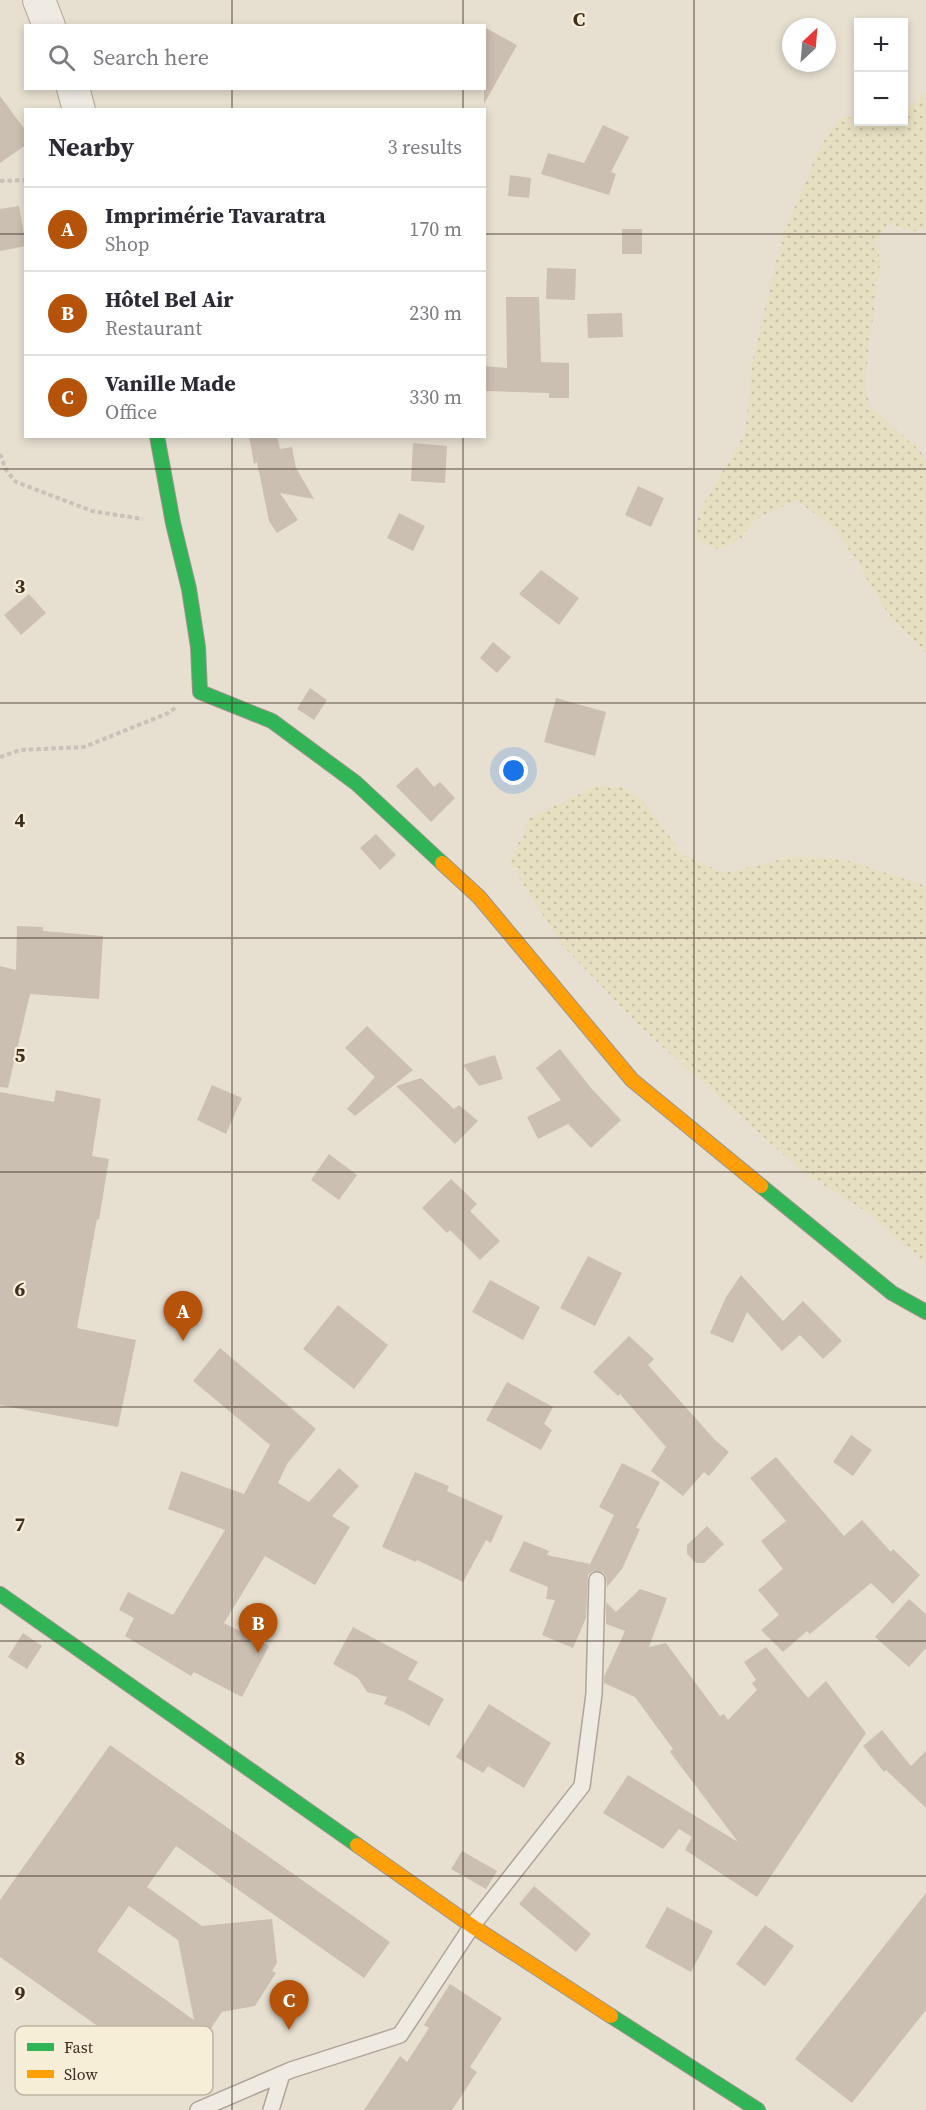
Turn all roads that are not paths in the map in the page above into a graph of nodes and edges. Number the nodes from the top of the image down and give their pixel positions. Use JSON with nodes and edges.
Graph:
{"nodes":[{"id":1,"x":39,"y":0,"type":"edge"},
{"id":2,"x":48,"y":24,"type":"edge"},
{"id":3,"x":74,"y":90,"type":"edge"},
{"id":4,"x":78,"y":108,"type":"edge"},
{"id":5,"x":157,"y":438,"type":"edge"},
{"id":6,"x":926,"y":1312,"type":"edge"},
{"id":7,"x":597,"y":1580,"type":"dead end"},
{"id":8,"x":0,"y":1594,"type":"edge"},
{"id":9,"x":472,"y":1926,"type":"junction"},
{"id":10,"x":282,"y":2074,"type":"junction"},
{"id":11,"x":198,"y":2110,"type":"edge"},
{"id":12,"x":271,"y":2110,"type":"edge"},
{"id":13,"x":758,"y":2110,"type":"edge"}],
"edges":[{"from":1,"to":2,"type":"street"},
{"from":3,"to":4,"type":"street"},
{"from":5,"to":6,"type":"street"},
{"from":7,"to":9,"type":"lane"},
{"from":8,"to":9,"type":"street"},
{"from":9,"to":10,"type":"lane"},
{"from":9,"to":13,"type":"street"},
{"from":10,"to":11,"type":"lane"},
{"from":10,"to":12,"type":"lane"}]}
